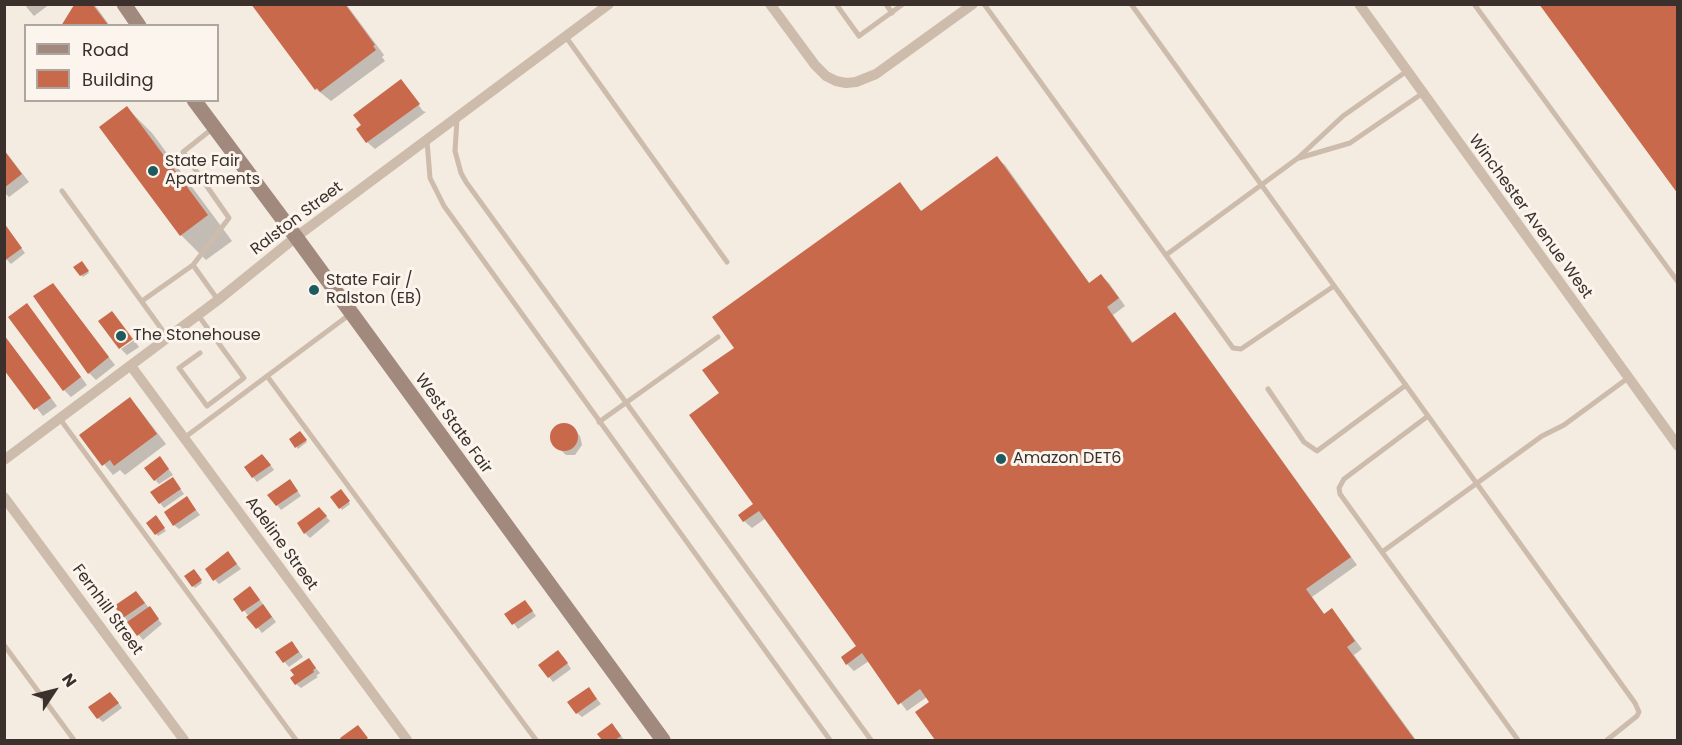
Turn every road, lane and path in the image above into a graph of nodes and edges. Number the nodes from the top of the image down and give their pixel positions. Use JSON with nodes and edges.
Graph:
{"nodes":[{"id":1,"x":124,"y":4,"type":"edge"},
{"id":2,"x":609,"y":4,"type":"edge"},
{"id":3,"x":770,"y":4,"type":"edge"},
{"id":4,"x":836,"y":4,"type":"edge"},
{"id":5,"x":886,"y":4,"type":"edge"},
{"id":6,"x":903,"y":4,"type":"edge"},
{"id":7,"x":973,"y":4,"type":"edge"},
{"id":8,"x":984,"y":4,"type":"edge"},
{"id":9,"x":1131,"y":4,"type":"edge"},
{"id":10,"x":1359,"y":4,"type":"edge"},
{"id":11,"x":1474,"y":4,"type":"edge"},
{"id":12,"x":892,"y":13,"type":"junction"},
{"id":13,"x":139,"y":24,"type":"edge"},
{"id":14,"x":566,"y":37,"type":"junction"},
{"id":15,"x":1407,"y":71,"type":"junction"},
{"id":16,"x":1423,"y":93,"type":"junction"},
{"id":17,"x":195,"y":102,"type":"edge"},
{"id":18,"x":457,"y":119,"type":"junction"},
{"id":19,"x":214,"y":128,"type":"junction"},
{"id":20,"x":427,"y":141,"type":"junction"},
{"id":21,"x":1298,"y":159,"type":"junction"},
{"id":22,"x":1261,"y":185,"type":"junction"},
{"id":23,"x":62,"y":191,"type":"dead end"},
{"id":24,"x":296,"y":237,"type":"junction"},
{"id":25,"x":1166,"y":255,"type":"junction"},
{"id":26,"x":727,"y":262,"type":"dead end"},
{"id":27,"x":193,"y":265,"type":"junction"},
{"id":28,"x":1677,"y":282,"type":"edge"},
{"id":29,"x":1334,"y":286,"type":"junction"},
{"id":30,"x":218,"y":300,"type":"junction"},
{"id":31,"x":142,"y":301,"type":"junction"},
{"id":32,"x":350,"y":314,"type":"junction"},
{"id":33,"x":198,"y":315,"type":"junction"},
{"id":34,"x":718,"y":337,"type":"dead end"},
{"id":35,"x":168,"y":338,"type":"junction"},
{"id":36,"x":200,"y":353,"type":"dead end"},
{"id":37,"x":130,"y":366,"type":"junction"},
{"id":38,"x":267,"y":376,"type":"junction"},
{"id":39,"x":1628,"y":378,"type":"junction"},
{"id":40,"x":1406,"y":385,"type":"junction"},
{"id":41,"x":1268,"y":388,"type":"dead end"},
{"id":42,"x":625,"y":403,"type":"junction"},
{"id":43,"x":1428,"y":416,"type":"junction"},
{"id":44,"x":60,"y":419,"type":"junction"},
{"id":45,"x":599,"y":422,"type":"junction"},
{"id":46,"x":184,"y":438,"type":"junction"},
{"id":47,"x":1677,"y":446,"type":"edge"},
{"id":48,"x":4,"y":460,"type":"edge"},
{"id":49,"x":1478,"y":484,"type":"junction"},
{"id":50,"x":4,"y":497,"type":"edge"},
{"id":51,"x":1382,"y":552,"type":"junction"},
{"id":52,"x":4,"y":645,"type":"edge"},
{"id":53,"x":74,"y":741,"type":"edge"},
{"id":54,"x":184,"y":741,"type":"edge"},
{"id":55,"x":296,"y":741,"type":"edge"},
{"id":56,"x":407,"y":741,"type":"edge"},
{"id":57,"x":536,"y":741,"type":"edge"},
{"id":58,"x":663,"y":741,"type":"edge"},
{"id":59,"x":830,"y":741,"type":"edge"},
{"id":60,"x":871,"y":741,"type":"edge"},
{"id":61,"x":1518,"y":741,"type":"edge"},
{"id":62,"x":1607,"y":741,"type":"edge"}],
"edges":[{"from":1,"to":13,"type":"street"},
{"from":2,"to":14,"type":"street","name":"Ralston Street"},
{"from":3,"to":7,"type":"street"},
{"from":4,"to":12,"type":"lane"},
{"from":5,"to":12,"type":"lane"},
{"from":6,"to":12,"type":"lane"},
{"from":8,"to":25,"type":"lane"},
{"from":9,"to":22,"type":"lane"},
{"from":10,"to":15,"type":"street","name":"Winchester Avenue West"},
{"from":11,"to":28,"type":"lane"},
{"from":14,"to":18,"type":"street","name":"Ralston Street"},
{"from":14,"to":26,"type":"lane"},
{"from":15,"to":16,"type":"street","name":"Winchester Avenue West"},
{"from":15,"to":21,"type":"lane"},
{"from":16,"to":21,"type":"lane"},
{"from":16,"to":39,"type":"street","name":"Winchester Avenue West"},
{"from":17,"to":19,"type":"street","name":"West State Fair"},
{"from":18,"to":20,"type":"street","name":"Ralston Street"},
{"from":18,"to":42,"type":"lane"},
{"from":19,"to":24,"type":"street","name":"West State Fair"},
{"from":19,"to":27,"type":"lane"},
{"from":20,"to":24,"type":"street","name":"Ralston Street"},
{"from":20,"to":45,"type":"lane"},
{"from":21,"to":22,"type":"lane"},
{"from":22,"to":25,"type":"lane"},
{"from":22,"to":29,"type":"lane"},
{"from":23,"to":31,"type":"lane"},
{"from":24,"to":30,"type":"street","name":"Ralston Street"},
{"from":24,"to":32,"type":"street","name":"West State Fair"},
{"from":25,"to":29,"type":"lane"},
{"from":27,"to":30,"type":"lane"},
{"from":27,"to":31,"type":"lane"},
{"from":29,"to":40,"type":"lane"},
{"from":30,"to":33,"type":"street","name":"Ralston Street"},
{"from":31,"to":35,"type":"lane"},
{"from":32,"to":38,"type":"lane"},
{"from":32,"to":58,"type":"street","name":"West State Fair"},
{"from":33,"to":35,"type":"street","name":"Ralston Street"},
{"from":33,"to":36,"type":"lane"},
{"from":34,"to":42,"type":"lane"},
{"from":35,"to":37,"type":"street","name":"Ralston Street"},
{"from":37,"to":44,"type":"street","name":"Ralston Street"},
{"from":37,"to":46,"type":"street","name":"Adeline Street"},
{"from":38,"to":46,"type":"lane"},
{"from":38,"to":57,"type":"lane"},
{"from":39,"to":47,"type":"street","name":"Winchester Avenue West"},
{"from":39,"to":49,"type":"lane"},
{"from":40,"to":41,"type":"lane"},
{"from":40,"to":43,"type":"lane"},
{"from":42,"to":45,"type":"lane"},
{"from":42,"to":60,"type":"lane"},
{"from":43,"to":49,"type":"lane"},
{"from":43,"to":51,"type":"lane"},
{"from":44,"to":48,"type":"street","name":"Ralston Street"},
{"from":44,"to":55,"type":"lane"},
{"from":45,"to":59,"type":"lane"},
{"from":46,"to":56,"type":"street","name":"Adeline Street"},
{"from":49,"to":51,"type":"lane"},
{"from":49,"to":62,"type":"lane"},
{"from":50,"to":54,"type":"street","name":"Fernhill Street"},
{"from":51,"to":61,"type":"lane"},
{"from":52,"to":53,"type":"lane"}]}
